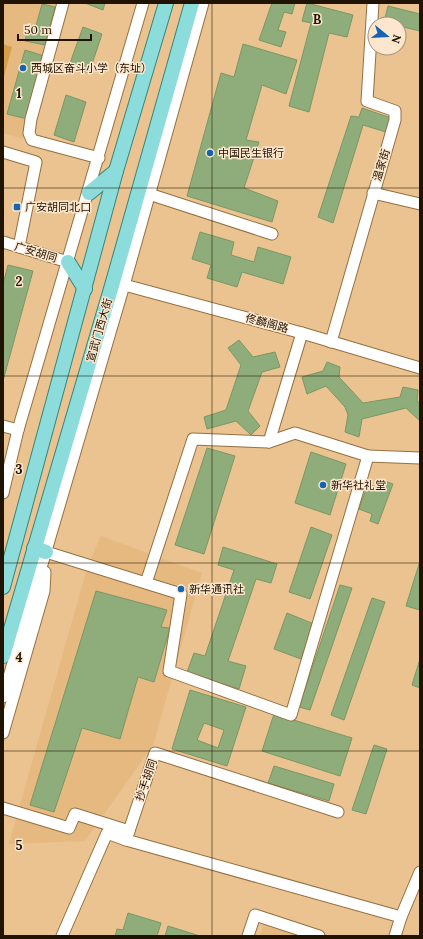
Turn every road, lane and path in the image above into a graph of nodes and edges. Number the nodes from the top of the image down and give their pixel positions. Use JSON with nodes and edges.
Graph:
{"nodes":[{"id":1,"x":63,"y":3,"type":"edge"},
{"id":2,"x":143,"y":3,"type":"edge"},
{"id":3,"x":166,"y":3,"type":"edge"},
{"id":4,"x":373,"y":3,"type":"edge"},
{"id":5,"x":195,"y":4,"type":"edge"},
{"id":6,"x":3,"y":152,"type":"edge"},
{"id":7,"x":99,"y":158,"type":"junction"},
{"id":8,"x":116,"y":172,"type":"junction"},
{"id":9,"x":89,"y":193,"type":"junction"},
{"id":10,"x":372,"y":193,"type":"junction"},
{"id":11,"x":149,"y":194,"type":"junction"},
{"id":12,"x":420,"y":204,"type":"edge"},
{"id":13,"x":272,"y":234,"type":"dead end"},
{"id":14,"x":3,"y":242,"type":"edge"},
{"id":15,"x":18,"y":247,"type":"junction"},
{"id":16,"x":68,"y":262,"type":"junction"},
{"id":17,"x":118,"y":284,"type":"junction"},
{"id":18,"x":86,"y":289,"type":"junction"},
{"id":19,"x":302,"y":333,"type":"junction"},
{"id":20,"x":331,"y":342,"type":"junction"},
{"id":21,"x":420,"y":368,"type":"edge"},
{"id":22,"x":3,"y":426,"type":"edge"},
{"id":23,"x":18,"y":430,"type":"junction"},
{"id":24,"x":269,"y":442,"type":"junction"},
{"id":25,"x":368,"y":456,"type":"junction"},
{"id":26,"x":420,"y":458,"type":"edge"},
{"id":27,"x":3,"y":493,"type":"edge"},
{"id":28,"x":40,"y":550,"type":"junction"},
{"id":29,"x":146,"y":583,"type":"junction"},
{"id":30,"x":3,"y":587,"type":"edge"},
{"id":31,"x":3,"y":656,"type":"edge"},
{"id":32,"x":3,"y":697,"type":"edge"},
{"id":33,"x":3,"y":733,"type":"edge"},
{"id":34,"x":3,"y":808,"type":"edge"},
{"id":35,"x":338,"y":812,"type":"dead end"},
{"id":36,"x":128,"y":835,"type":"junction"},
{"id":37,"x":420,"y":872,"type":"edge"},
{"id":38,"x":401,"y":917,"type":"junction"},
{"id":39,"x":62,"y":936,"type":"edge"},
{"id":40,"x":248,"y":936,"type":"edge"},
{"id":41,"x":319,"y":936,"type":"edge"},
{"id":42,"x":395,"y":936,"type":"edge"}],
"edges":[{"from":1,"to":7,"type":"street"},
{"from":2,"to":7,"type":"street"},
{"from":3,"to":8,"type":"main road"},
{"from":4,"to":10,"type":"street","name":"温家街"},
{"from":5,"to":11,"type":"street","name":"宣武门西大街"},
{"from":5,"to":17,"type":"main road","name":"宣武门西大街"},
{"from":6,"to":15,"type":"street"},
{"from":7,"to":9,"type":"street"},
{"from":8,"to":9,"type":"main road"},
{"from":8,"to":18,"type":"main road"},
{"from":9,"to":16,"type":"street"},
{"from":10,"to":12,"type":"street"},
{"from":10,"to":20,"type":"street","name":"温家街"},
{"from":11,"to":13,"type":"street"},
{"from":11,"to":17,"type":"street","name":"宣武门西大街"},
{"from":14,"to":15,"type":"street","name":"广安胡同"},
{"from":15,"to":16,"type":"street","name":"广安胡同"},
{"from":16,"to":18,"type":"main road"},
{"from":16,"to":23,"type":"street"},
{"from":17,"to":19,"type":"street","name":"佟麟阁路"},
{"from":17,"to":28,"type":"main road","name":"宣武门西大街"},
{"from":18,"to":30,"type":"main road"},
{"from":19,"to":20,"type":"street","name":"佟麟阁路"},
{"from":19,"to":24,"type":"street"},
{"from":20,"to":21,"type":"street","name":"佟麟阁路"},
{"from":22,"to":23,"type":"street"},
{"from":23,"to":27,"type":"street"},
{"from":24,"to":25,"type":"street"},
{"from":24,"to":29,"type":"street"},
{"from":25,"to":26,"type":"street"},
{"from":25,"to":29,"type":"street"},
{"from":28,"to":29,"type":"street"},
{"from":28,"to":31,"type":"main road","name":"宣武门西大街"},
{"from":28,"to":32,"type":"street","name":"宣武门西大街"},
{"from":28,"to":33,"type":"street","name":"宣武门西大街"},
{"from":34,"to":36,"type":"street"},
{"from":35,"to":36,"type":"street","name":"抄手胡同"},
{"from":36,"to":38,"type":"street"},
{"from":36,"to":39,"type":"street"},
{"from":37,"to":38,"type":"street"},
{"from":38,"to":42,"type":"street"},
{"from":40,"to":41,"type":"street"}]}
